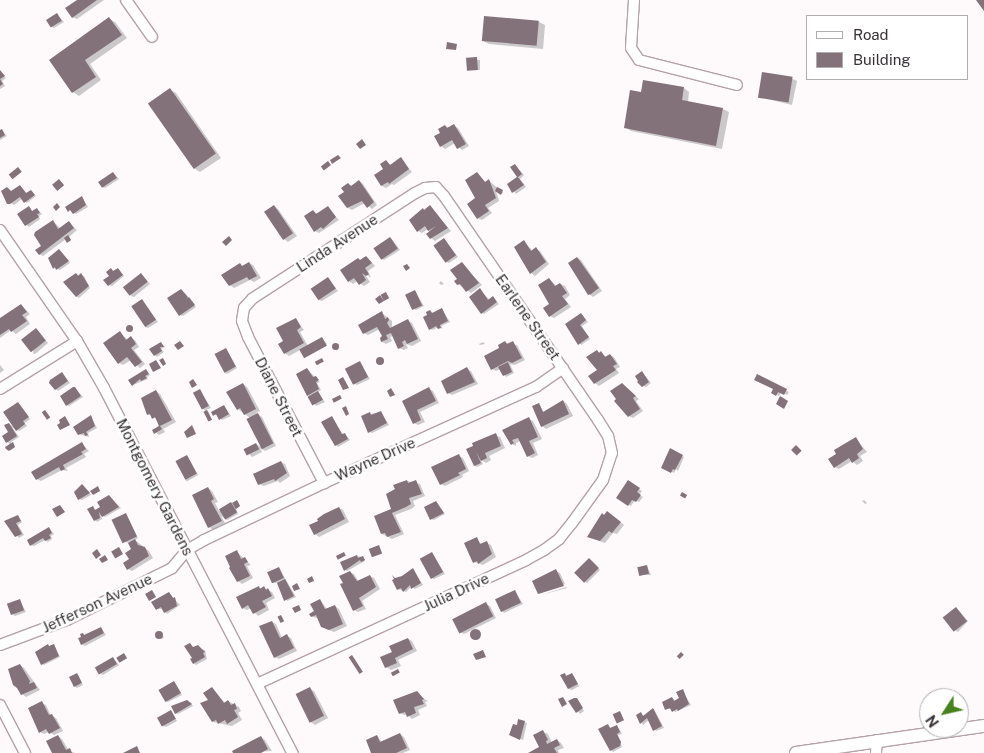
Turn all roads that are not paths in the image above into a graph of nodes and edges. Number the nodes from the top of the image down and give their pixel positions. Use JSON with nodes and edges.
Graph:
{"nodes":[{"id":1,"x":126,"y":0,"type":"edge"},
{"id":2,"x":634,"y":0,"type":"edge"},
{"id":3,"x":152,"y":37,"type":"dead end"},
{"id":4,"x":737,"y":85,"type":"dead end"},
{"id":5,"x":436,"y":187,"type":"joint"},
{"id":6,"x":0,"y":230,"type":"edge"},
{"id":7,"x":244,"y":308,"type":"joint"},
{"id":8,"x":77,"y":340,"type":"junction"},
{"id":9,"x":563,"y":368,"type":"junction"},
{"id":10,"x":0,"y":389,"type":"edge"},
{"id":11,"x":612,"y":453,"type":"joint"},
{"id":12,"x":324,"y":483,"type":"junction"},
{"id":13,"x":187,"y":550,"type":"junction"},
{"id":14,"x":0,"y":645,"type":"edge"},
{"id":15,"x":257,"y":684,"type":"junction"},
{"id":16,"x":0,"y":705,"type":"edge"},
{"id":17,"x":984,"y":726,"type":"edge"},
{"id":18,"x":877,"y":747,"type":"edge"},
{"id":19,"x":25,"y":753,"type":"edge"},
{"id":20,"x":292,"y":753,"type":"edge"},
{"id":21,"x":796,"y":753,"type":"edge"}],
"edges":[{"from":1,"to":3,"type":"street"},
{"from":2,"to":4,"type":"street"},
{"from":5,"to":7,"type":"street","name":"Linda Avenue"},
{"from":5,"to":9,"type":"street","name":"Earlene Street"},
{"from":6,"to":8,"type":"street","name":"Montgomery Gardens"},
{"from":7,"to":12,"type":"street","name":"Diane Street"},
{"from":8,"to":10,"type":"street"},
{"from":8,"to":13,"type":"street","name":"Montgomery Gardens"},
{"from":9,"to":11,"type":"street","name":"Earlene Street"},
{"from":9,"to":12,"type":"street","name":"Wayne Drive"},
{"from":11,"to":15,"type":"street","name":"Julia Drive"},
{"from":12,"to":13,"type":"street","name":"Wayne Drive"},
{"from":13,"to":14,"type":"street","name":"Jefferson Avenue"},
{"from":13,"to":15,"type":"street","name":"Montgomery Gardens"},
{"from":15,"to":20,"type":"street","name":"Montgomery Gardens"},
{"from":16,"to":19,"type":"street"},
{"from":17,"to":18,"type":"main road"},
{"from":18,"to":21,"type":"main road"}]}
